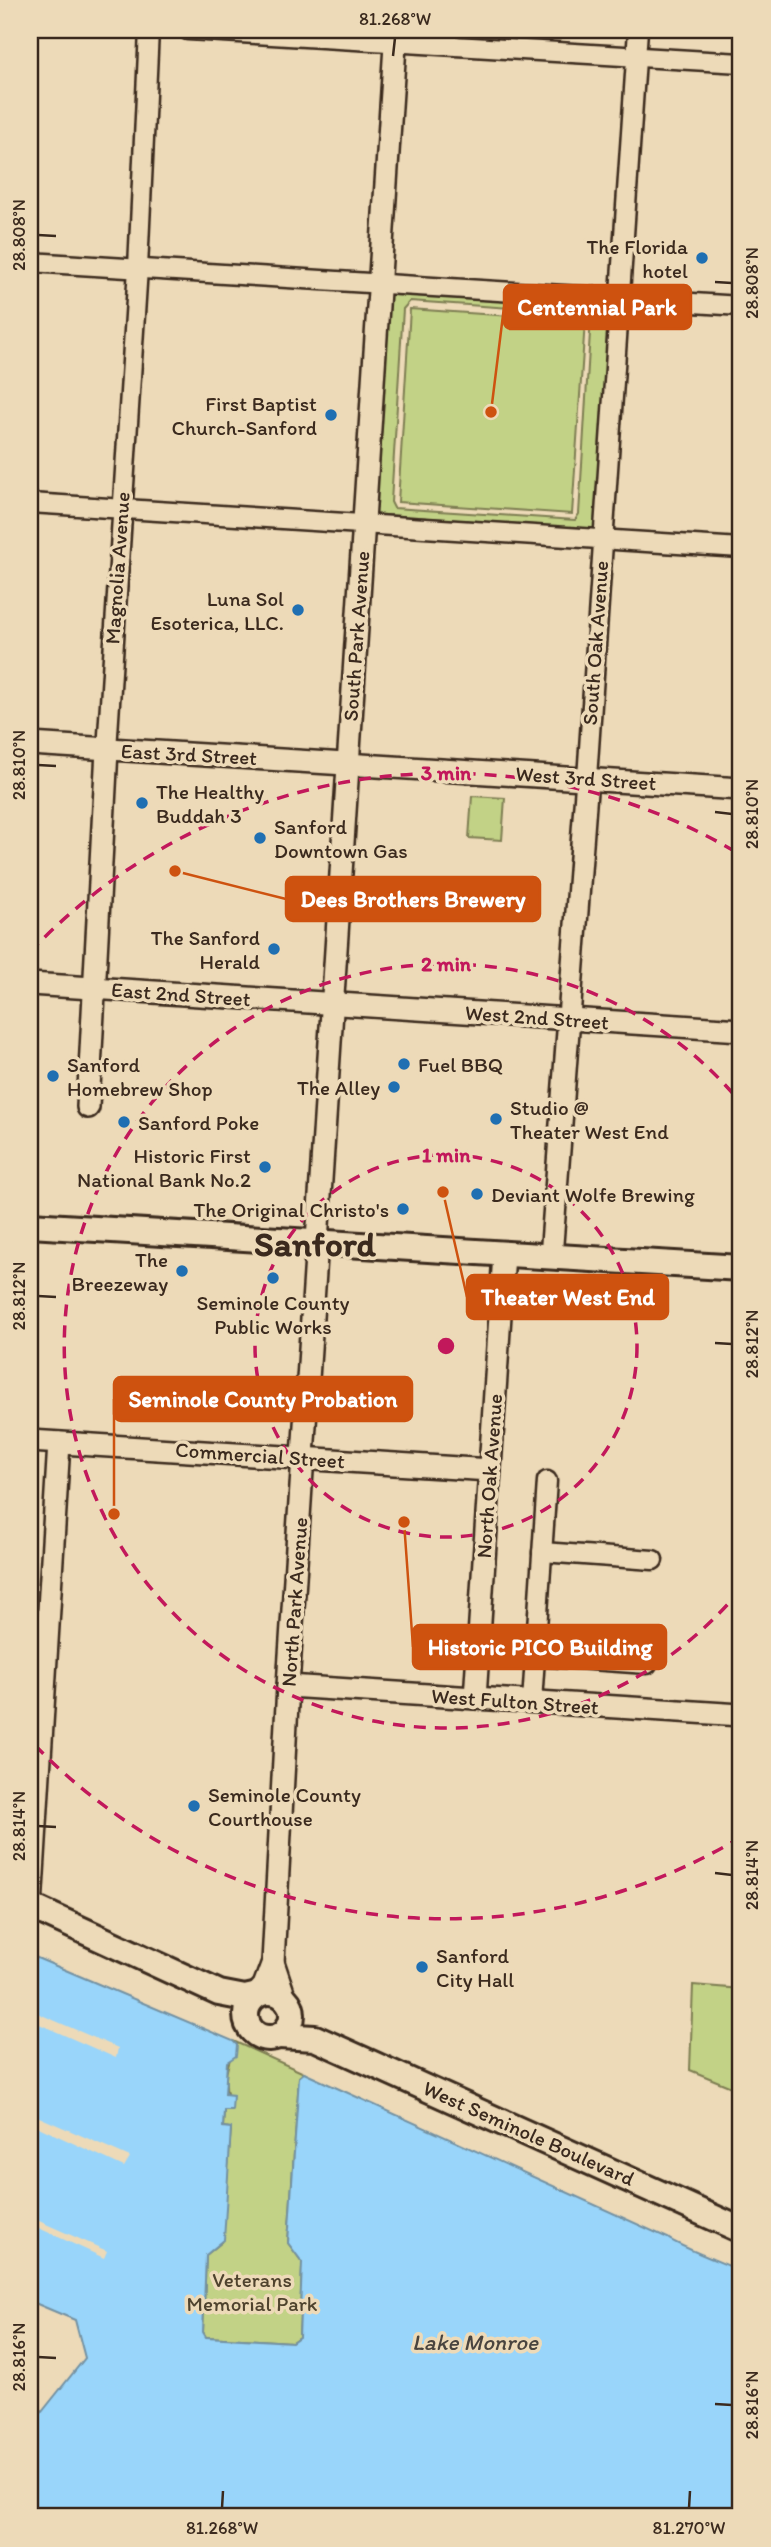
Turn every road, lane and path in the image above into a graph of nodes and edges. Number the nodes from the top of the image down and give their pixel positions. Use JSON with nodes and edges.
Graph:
{"nodes":[{"id":1,"x":149,"y":30,"type":"edge"},
{"id":2,"x":188,"y":30,"type":"edge"},
{"id":3,"x":638,"y":30,"type":"edge"},
{"id":4,"x":395,"y":36,"type":"edge"},
{"id":5,"x":637,"y":58,"type":"junction"},
{"id":6,"x":741,"y":63,"type":"edge"},
{"id":7,"x":30,"y":261,"type":"edge"},
{"id":8,"x":138,"y":268,"type":"junction"},
{"id":9,"x":379,"y":283,"type":"junction"},
{"id":10,"x":619,"y":299,"type":"junction"},
{"id":11,"x":741,"y":306,"type":"edge"},
{"id":12,"x":30,"y":503,"type":"edge"},
{"id":13,"x":121,"y":510,"type":"junction"},
{"id":14,"x":363,"y":522,"type":"junction"},
{"id":15,"x":601,"y":539,"type":"junction"},
{"id":16,"x":741,"y":548,"type":"edge"},
{"id":17,"x":30,"y":744,"type":"edge"},
{"id":18,"x":107,"y":750,"type":"junction"},
{"id":19,"x":348,"y":762,"type":"junction"},
{"id":20,"x":587,"y":778,"type":"junction"},
{"id":21,"x":741,"y":789,"type":"edge"},
{"id":22,"x":30,"y":984,"type":"edge"},
{"id":23,"x":94,"y":989,"type":"junction"},
{"id":24,"x":333,"y":1003,"type":"junction"},
{"id":25,"x":571,"y":1019,"type":"junction"},
{"id":26,"x":741,"y":1030,"type":"edge"},
{"id":27,"x":88,"y":1107,"type":"dead end"},
{"id":28,"x":30,"y":1225,"type":"edge"},
{"id":29,"x":318,"y":1243,"type":"junction"},
{"id":30,"x":504,"y":1254,"type":"junction"},
{"id":31,"x":551,"y":1257,"type":"junction"},
{"id":32,"x":741,"y":1268,"type":"edge"},
{"id":33,"x":30,"y":1441,"type":"edge"},
{"id":34,"x":59,"y":1443,"type":"junction"},
{"id":35,"x":303,"y":1457,"type":"junction"},
{"id":36,"x":490,"y":1470,"type":"junction"},
{"id":37,"x":547,"y":1481,"type":"dead end"},
{"id":38,"x":542,"y":1552,"type":"junction"},
{"id":39,"x":653,"y":1560,"type":"dead end"},
{"id":40,"x":535,"y":1656,"type":"junction"},
{"id":41,"x":647,"y":1664,"type":"dead end"},
{"id":42,"x":288,"y":1686,"type":"junction"},
{"id":43,"x":475,"y":1698,"type":"junction"},
{"id":44,"x":532,"y":1702,"type":"junction"},
{"id":45,"x":741,"y":1715,"type":"edge"},
{"id":46,"x":30,"y":1906,"type":"edge"},
{"id":47,"x":273,"y":1962,"type":"junction"},
{"id":48,"x":219,"y":1993,"type":"junction"},
{"id":49,"x":256,"y":1995,"type":"junction"},
{"id":50,"x":289,"y":2004,"type":"junction"},
{"id":51,"x":247,"y":2022,"type":"junction"},
{"id":52,"x":279,"y":2036,"type":"junction"},
{"id":53,"x":315,"y":2038,"type":"junction"},
{"id":54,"x":741,"y":2230,"type":"edge"}],
"edges":[{"from":1,"to":8,"type":"street","name":"Magnolia Avenue"},
{"from":2,"to":4,"type":"street"},
{"from":3,"to":5,"type":"street","name":"South Oak Avenue"},
{"from":4,"to":5,"type":"street"},
{"from":4,"to":9,"type":"street","name":"South Park Avenue"},
{"from":5,"to":6,"type":"street"},
{"from":5,"to":10,"type":"street","name":"South Oak Avenue"},
{"from":7,"to":8,"type":"street"},
{"from":8,"to":9,"type":"street"},
{"from":8,"to":13,"type":"street","name":"Magnolia Avenue"},
{"from":9,"to":10,"type":"street"},
{"from":9,"to":14,"type":"street","name":"South Park Avenue"},
{"from":10,"to":11,"type":"street"},
{"from":10,"to":15,"type":"street","name":"South Oak Avenue"},
{"from":12,"to":13,"type":"street"},
{"from":13,"to":14,"type":"street"},
{"from":13,"to":18,"type":"street","name":"Magnolia Avenue"},
{"from":14,"to":15,"type":"street"},
{"from":14,"to":19,"type":"street","name":"South Park Avenue"},
{"from":15,"to":16,"type":"street"},
{"from":15,"to":20,"type":"street","name":"South Oak Avenue"},
{"from":17,"to":18,"type":"street","name":"East 3rd Street"},
{"from":18,"to":19,"type":"street","name":"East 3rd Street"},
{"from":18,"to":23,"type":"street","name":"Magnolia Avenue"},
{"from":19,"to":20,"type":"street","name":"West 3rd Street"},
{"from":19,"to":24,"type":"street","name":"South Park Avenue"},
{"from":20,"to":21,"type":"street","name":"West 3rd Street"},
{"from":20,"to":25,"type":"street","name":"South Oak Avenue"},
{"from":22,"to":23,"type":"street","name":"East 2nd Street"},
{"from":23,"to":24,"type":"street","name":"East 2nd Street"},
{"from":23,"to":27,"type":"street","name":"Magnolia Avenue"},
{"from":24,"to":25,"type":"street","name":"West 2nd Street"},
{"from":24,"to":29,"type":"street","name":"South Park Avenue"},
{"from":25,"to":26,"type":"street","name":"West 2nd Street"},
{"from":25,"to":31,"type":"street","name":"South Oak Avenue"},
{"from":28,"to":29,"type":"main road"},
{"from":29,"to":30,"type":"main road"},
{"from":29,"to":35,"type":"street","name":"North Park Avenue"},
{"from":30,"to":31,"type":"main road"},
{"from":30,"to":36,"type":"street","name":"North Oak Avenue"},
{"from":31,"to":32,"type":"main road"},
{"from":33,"to":34,"type":"street","name":"Commercial Street"},
{"from":34,"to":35,"type":"street","name":"Commercial Street"},
{"from":34,"to":46,"type":"street"},
{"from":35,"to":36,"type":"street","name":"Commercial Street"},
{"from":35,"to":42,"type":"street","name":"North Park Avenue"},
{"from":36,"to":43,"type":"street","name":"North Oak Avenue"},
{"from":37,"to":38,"type":"street"},
{"from":38,"to":39,"type":"street"},
{"from":38,"to":40,"type":"street"},
{"from":40,"to":41,"type":"street"},
{"from":40,"to":44,"type":"street"},
{"from":42,"to":43,"type":"street","name":"West Fulton Street"},
{"from":42,"to":47,"type":"street","name":"North Park Avenue"},
{"from":43,"to":44,"type":"street","name":"West Fulton Street"},
{"from":44,"to":45,"type":"street","name":"West Fulton Street"},
{"from":46,"to":48,"type":"main road"},
{"from":47,"to":49,"type":"street"},
{"from":47,"to":50,"type":"street"},
{"from":48,"to":49,"type":"main road"},
{"from":48,"to":51,"type":"main road","name":"West Seminole Boulevard"},
{"from":49,"to":50,"type":"main road"},
{"from":49,"to":51,"type":"main road"},
{"from":50,"to":52,"type":"main road"},
{"from":50,"to":53,"type":"main road","name":"West Seminole Boulevard"},
{"from":51,"to":52,"type":"main road","name":"West Seminole Boulevard"},
{"from":52,"to":53,"type":"main road","name":"West Seminole Boulevard"},
{"from":53,"to":54,"type":"main road","name":"West Seminole Boulevard"}]}
